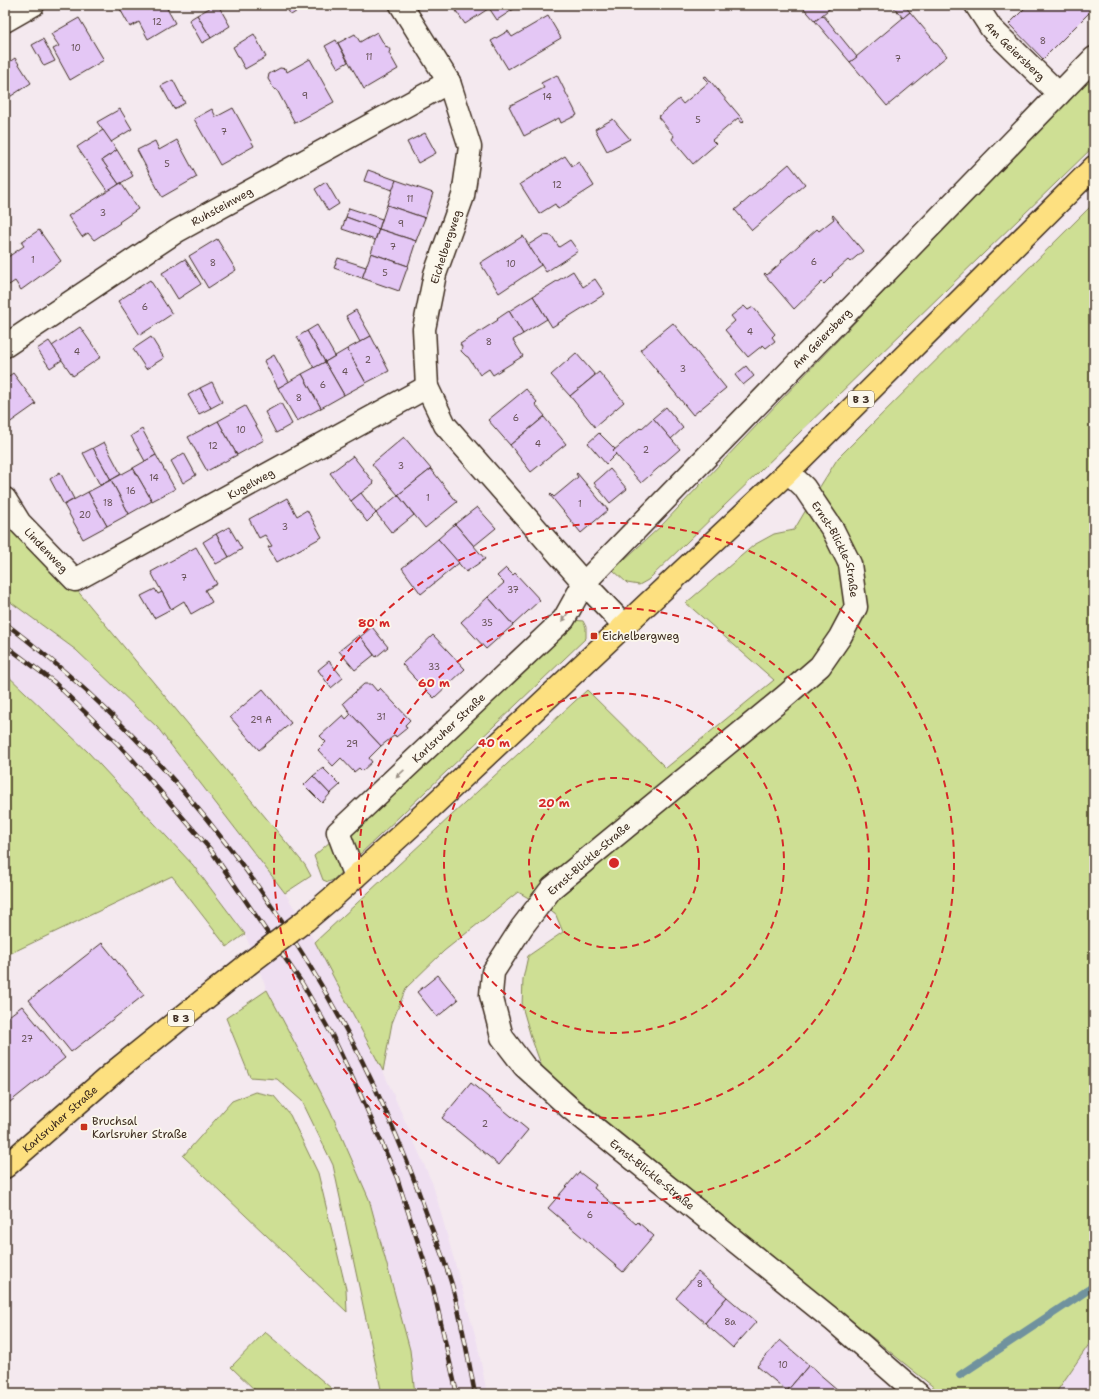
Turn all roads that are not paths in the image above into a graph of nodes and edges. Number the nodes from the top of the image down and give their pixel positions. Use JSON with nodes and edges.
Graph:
{"nodes":[{"id":1,"x":33,"y":5,"type":"edge"},
{"id":2,"x":400,"y":5,"type":"edge"},
{"id":3,"x":976,"y":5,"type":"edge"},
{"id":4,"x":5,"y":21,"type":"edge"},
{"id":5,"x":1094,"y":58,"type":"edge"},
{"id":6,"x":449,"y":82,"type":"junction"},
{"id":7,"x":1059,"y":94,"type":"junction"},
{"id":8,"x":1094,"y":167,"type":"edge"},
{"id":9,"x":5,"y":346,"type":"edge"},
{"id":10,"x":427,"y":387,"type":"junction"},
{"id":11,"x":788,"y":472,"type":"junction"},
{"id":12,"x":5,"y":499,"type":"edge"},
{"id":13,"x":75,"y":580,"type":"joint"},
{"id":14,"x":584,"y":583,"type":"junction"},
{"id":15,"x":625,"y":626,"type":"junction"},
{"id":16,"x":355,"y":877,"type":"junction"},
{"id":17,"x":5,"y":1167,"type":"edge"},
{"id":18,"x":918,"y":1394,"type":"edge"}],
"edges":[{"from":1,"to":4,"type":"street"},
{"from":2,"to":6,"type":"street","name":"Eichelbergweg"},
{"from":3,"to":7,"type":"street","name":"Am Geiersberg"},
{"from":5,"to":7,"type":"street","name":"Am Geiersberg"},
{"from":6,"to":9,"type":"street","name":"Ruhsteinweg"},
{"from":6,"to":10,"type":"street","name":"Eichelbergweg"},
{"from":7,"to":14,"type":"street","name":"Am Geiersberg"},
{"from":8,"to":11,"type":"main road","number":"B 3"},
{"from":10,"to":13,"type":"street","name":"Kugelweg"},
{"from":10,"to":14,"type":"street","name":"Eichelbergweg"},
{"from":11,"to":15,"type":"main road","number":"B 3"},
{"from":11,"to":18,"type":"street","name":"Ernst-Blickle-Straße"},
{"from":12,"to":13,"type":"street","name":"Lindenweg"},
{"from":14,"to":15,"type":"street","name":"Eichelbergweg"},
{"from":14,"to":16,"type":"street","name":"Karlsruher Straße","one_way":true},
{"from":15,"to":16,"type":"main road","number":"B 3"},
{"from":16,"to":17,"type":"main road","name":"Karlsruher Straße","number":"B 3","bridge":true}]}
